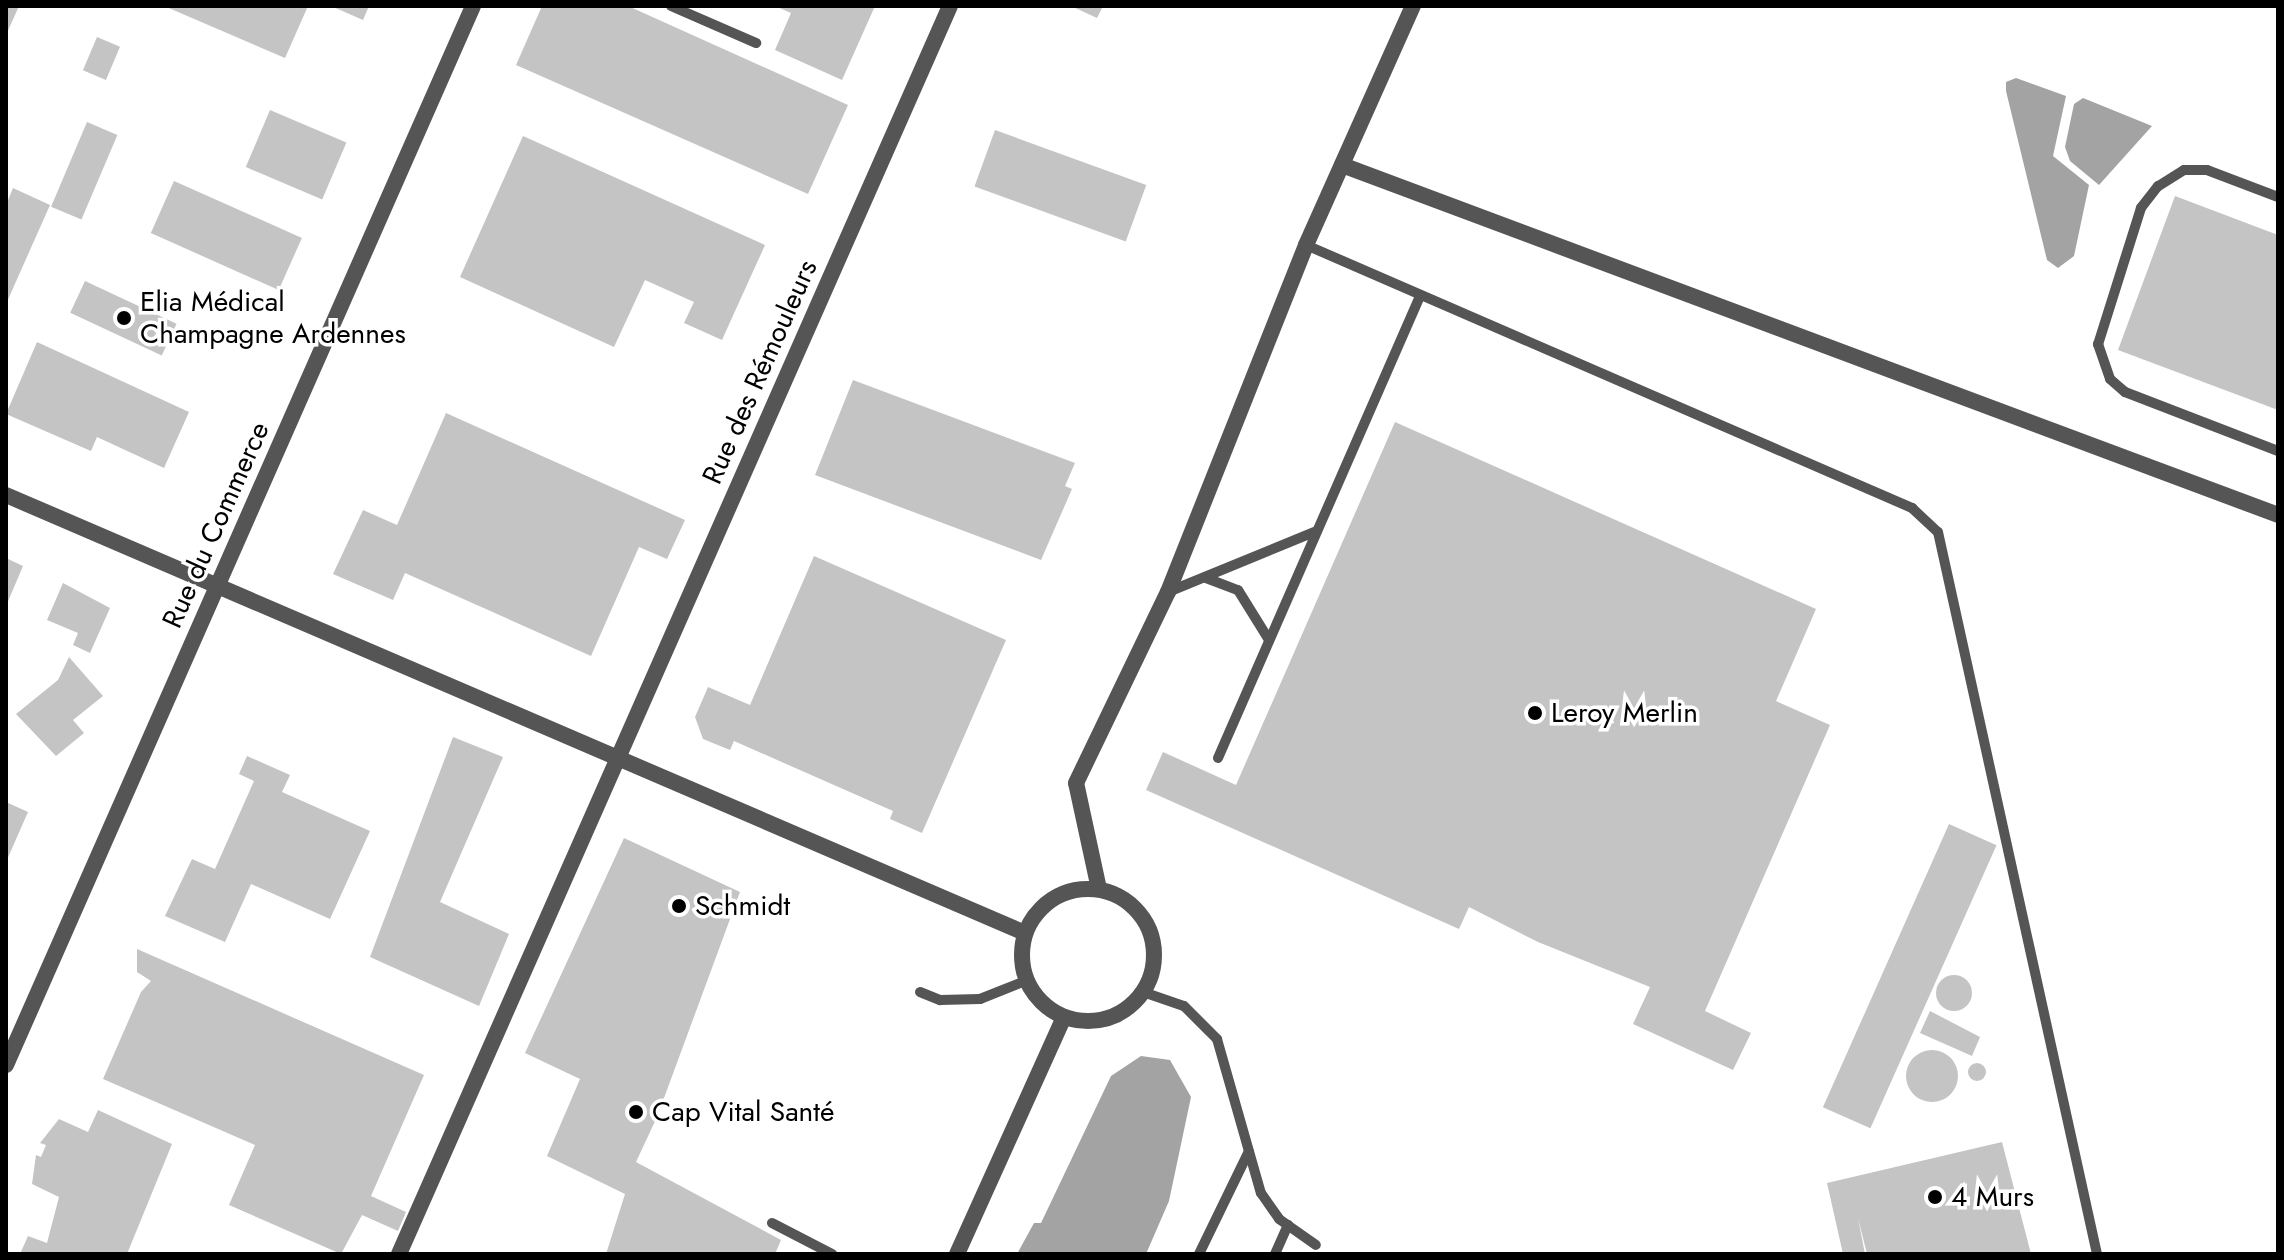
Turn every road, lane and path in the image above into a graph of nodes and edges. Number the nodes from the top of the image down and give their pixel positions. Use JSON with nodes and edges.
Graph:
{"nodes":[{"id":1,"x":473,"y":6,"type":"edge"},
{"id":2,"x":671,"y":6,"type":"edge"},
{"id":3,"x":950,"y":6,"type":"edge"},
{"id":4,"x":1413,"y":6,"type":"edge"},
{"id":5,"x":756,"y":43,"type":"dead end"},
{"id":6,"x":1342,"y":165,"type":"junction"},
{"id":7,"x":2278,"y":197,"type":"edge"},
{"id":8,"x":1306,"y":245,"type":"junction"},
{"id":9,"x":1420,"y":296,"type":"junction"},
{"id":10,"x":2278,"y":451,"type":"edge"},
{"id":11,"x":6,"y":495,"type":"edge"},
{"id":12,"x":2278,"y":515,"type":"edge"},
{"id":13,"x":1317,"y":531,"type":"junction"},
{"id":14,"x":1204,"y":577,"type":"junction"},
{"id":15,"x":217,"y":588,"type":"junction"},
{"id":16,"x":1168,"y":592,"type":"junction"},
{"id":17,"x":1269,"y":640,"type":"junction"},
{"id":18,"x":1218,"y":758,"type":"dead end"},
{"id":19,"x":617,"y":760,"type":"junction"},
{"id":20,"x":1099,"y":889,"type":"junction"},
{"id":21,"x":1025,"y":933,"type":"junction"},
{"id":22,"x":1028,"y":980,"type":"junction"},
{"id":23,"x":920,"y":992,"type":"dead end"},
{"id":24,"x":1143,"y":992,"type":"junction"},
{"id":25,"x":1064,"y":1017,"type":"junction"},
{"id":26,"x":6,"y":1065,"type":"edge"},
{"id":27,"x":1249,"y":1151,"type":"junction"},
{"id":28,"x":772,"y":1223,"type":"dead end"},
{"id":29,"x":1288,"y":1225,"type":"junction"},
{"id":30,"x":1316,"y":1245,"type":"dead end"},
{"id":31,"x":957,"y":1253,"type":"edge"},
{"id":32,"x":399,"y":1254,"type":"edge"},
{"id":33,"x":832,"y":1254,"type":"edge"},
{"id":34,"x":1199,"y":1254,"type":"edge"},
{"id":35,"x":1275,"y":1254,"type":"edge"},
{"id":36,"x":2097,"y":1254,"type":"edge"}],
"edges":[{"from":1,"to":15,"type":"street","name":"Rue du Commerce"},
{"from":2,"to":5,"type":"lane"},
{"from":3,"to":19,"type":"street","name":"Rue des Rémouleurs"},
{"from":4,"to":6,"type":"street"},
{"from":6,"to":8,"type":"street"},
{"from":6,"to":12,"type":"street"},
{"from":7,"to":10,"type":"lane"},
{"from":8,"to":9,"type":"lane"},
{"from":8,"to":16,"type":"street"},
{"from":9,"to":13,"type":"lane"},
{"from":9,"to":36,"type":"lane"},
{"from":11,"to":15,"type":"street"},
{"from":13,"to":14,"type":"lane"},
{"from":13,"to":17,"type":"lane"},
{"from":14,"to":16,"type":"lane"},
{"from":14,"to":17,"type":"lane"},
{"from":15,"to":19,"type":"street"},
{"from":15,"to":26,"type":"street","name":"Rue du Commerce"},
{"from":16,"to":20,"type":"street"},
{"from":17,"to":18,"type":"lane"},
{"from":19,"to":21,"type":"street"},
{"from":19,"to":32,"type":"street","name":"Rue des Rémouleurs"},
{"from":20,"to":21,"type":"street"},
{"from":20,"to":24,"type":"street"},
{"from":21,"to":22,"type":"street"},
{"from":22,"to":23,"type":"lane"},
{"from":22,"to":25,"type":"street"},
{"from":24,"to":25,"type":"street"},
{"from":24,"to":27,"type":"lane"},
{"from":25,"to":31,"type":"street"},
{"from":27,"to":29,"type":"lane"},
{"from":27,"to":34,"type":"lane"},
{"from":28,"to":33,"type":"lane"},
{"from":29,"to":30,"type":"lane"},
{"from":29,"to":35,"type":"lane"}]}
